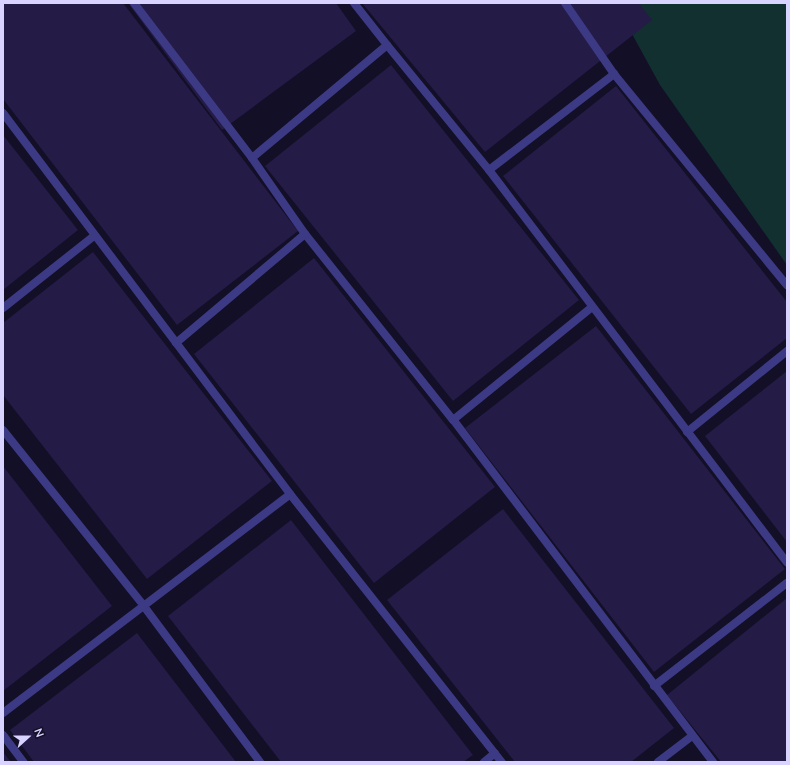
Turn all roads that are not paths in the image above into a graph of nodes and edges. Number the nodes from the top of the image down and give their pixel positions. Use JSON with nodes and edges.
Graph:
{"nodes":[{"id":1,"x":134,"y":3,"type":"edge"},
{"id":2,"x":354,"y":3,"type":"edge"},
{"id":3,"x":565,"y":3,"type":"edge"},
{"id":4,"x":387,"y":45,"type":"junction"},
{"id":5,"x":614,"y":74,"type":"junction"},
{"id":6,"x":3,"y":113,"type":"edge"},
{"id":7,"x":252,"y":158,"type":"junction"},
{"id":8,"x":488,"y":170,"type":"junction"},
{"id":9,"x":304,"y":234,"type":"junction"},
{"id":10,"x":95,"y":235,"type":"junction"},
{"id":11,"x":787,"y":285,"type":"edge"},
{"id":12,"x":592,"y":307,"type":"junction"},
{"id":13,"x":3,"y":308,"type":"edge"},
{"id":14,"x":176,"y":342,"type":"junction"},
{"id":15,"x":787,"y":351,"type":"edge"},
{"id":16,"x":453,"y":420,"type":"junction"},
{"id":17,"x":3,"y":430,"type":"edge"},
{"id":18,"x":687,"y":432,"type":"junction"},
{"id":19,"x":290,"y":494,"type":"junction"},
{"id":20,"x":787,"y":563,"type":"edge"},
{"id":21,"x":787,"y":583,"type":"edge"},
{"id":22,"x":144,"y":605,"type":"junction"},
{"id":23,"x":654,"y":686,"type":"junction"},
{"id":24,"x":3,"y":713,"type":"edge"},
{"id":25,"x":3,"y":735,"type":"edge"},
{"id":26,"x":692,"y":736,"type":"junction"},
{"id":27,"x":495,"y":753,"type":"junction"},
{"id":28,"x":23,"y":762,"type":"edge"},
{"id":29,"x":260,"y":762,"type":"edge"},
{"id":30,"x":484,"y":762,"type":"edge"},
{"id":31,"x":502,"y":762,"type":"edge"},
{"id":32,"x":658,"y":762,"type":"edge"},
{"id":33,"x":713,"y":762,"type":"edge"}],
"edges":[{"from":1,"to":7,"type":"lane"},
{"from":2,"to":4,"type":"lane"},
{"from":3,"to":5,"type":"lane"},
{"from":4,"to":7,"type":"lane"},
{"from":4,"to":8,"type":"lane"},
{"from":5,"to":8,"type":"lane"},
{"from":5,"to":11,"type":"lane"},
{"from":6,"to":10,"type":"lane"},
{"from":7,"to":9,"type":"lane"},
{"from":8,"to":12,"type":"lane"},
{"from":9,"to":14,"type":"lane"},
{"from":9,"to":16,"type":"lane"},
{"from":10,"to":13,"type":"lane"},
{"from":10,"to":14,"type":"lane"},
{"from":12,"to":16,"type":"lane"},
{"from":12,"to":18,"type":"lane"},
{"from":14,"to":19,"type":"lane"},
{"from":15,"to":18,"type":"lane"},
{"from":16,"to":23,"type":"lane"},
{"from":17,"to":22,"type":"lane"},
{"from":18,"to":20,"type":"lane"},
{"from":19,"to":22,"type":"lane"},
{"from":19,"to":27,"type":"lane"},
{"from":21,"to":23,"type":"lane"},
{"from":22,"to":24,"type":"lane"},
{"from":22,"to":29,"type":"lane"},
{"from":23,"to":26,"type":"lane"},
{"from":25,"to":28,"type":"lane"},
{"from":26,"to":32,"type":"lane"},
{"from":26,"to":33,"type":"lane"},
{"from":27,"to":30,"type":"lane"},
{"from":27,"to":31,"type":"lane"}]}
